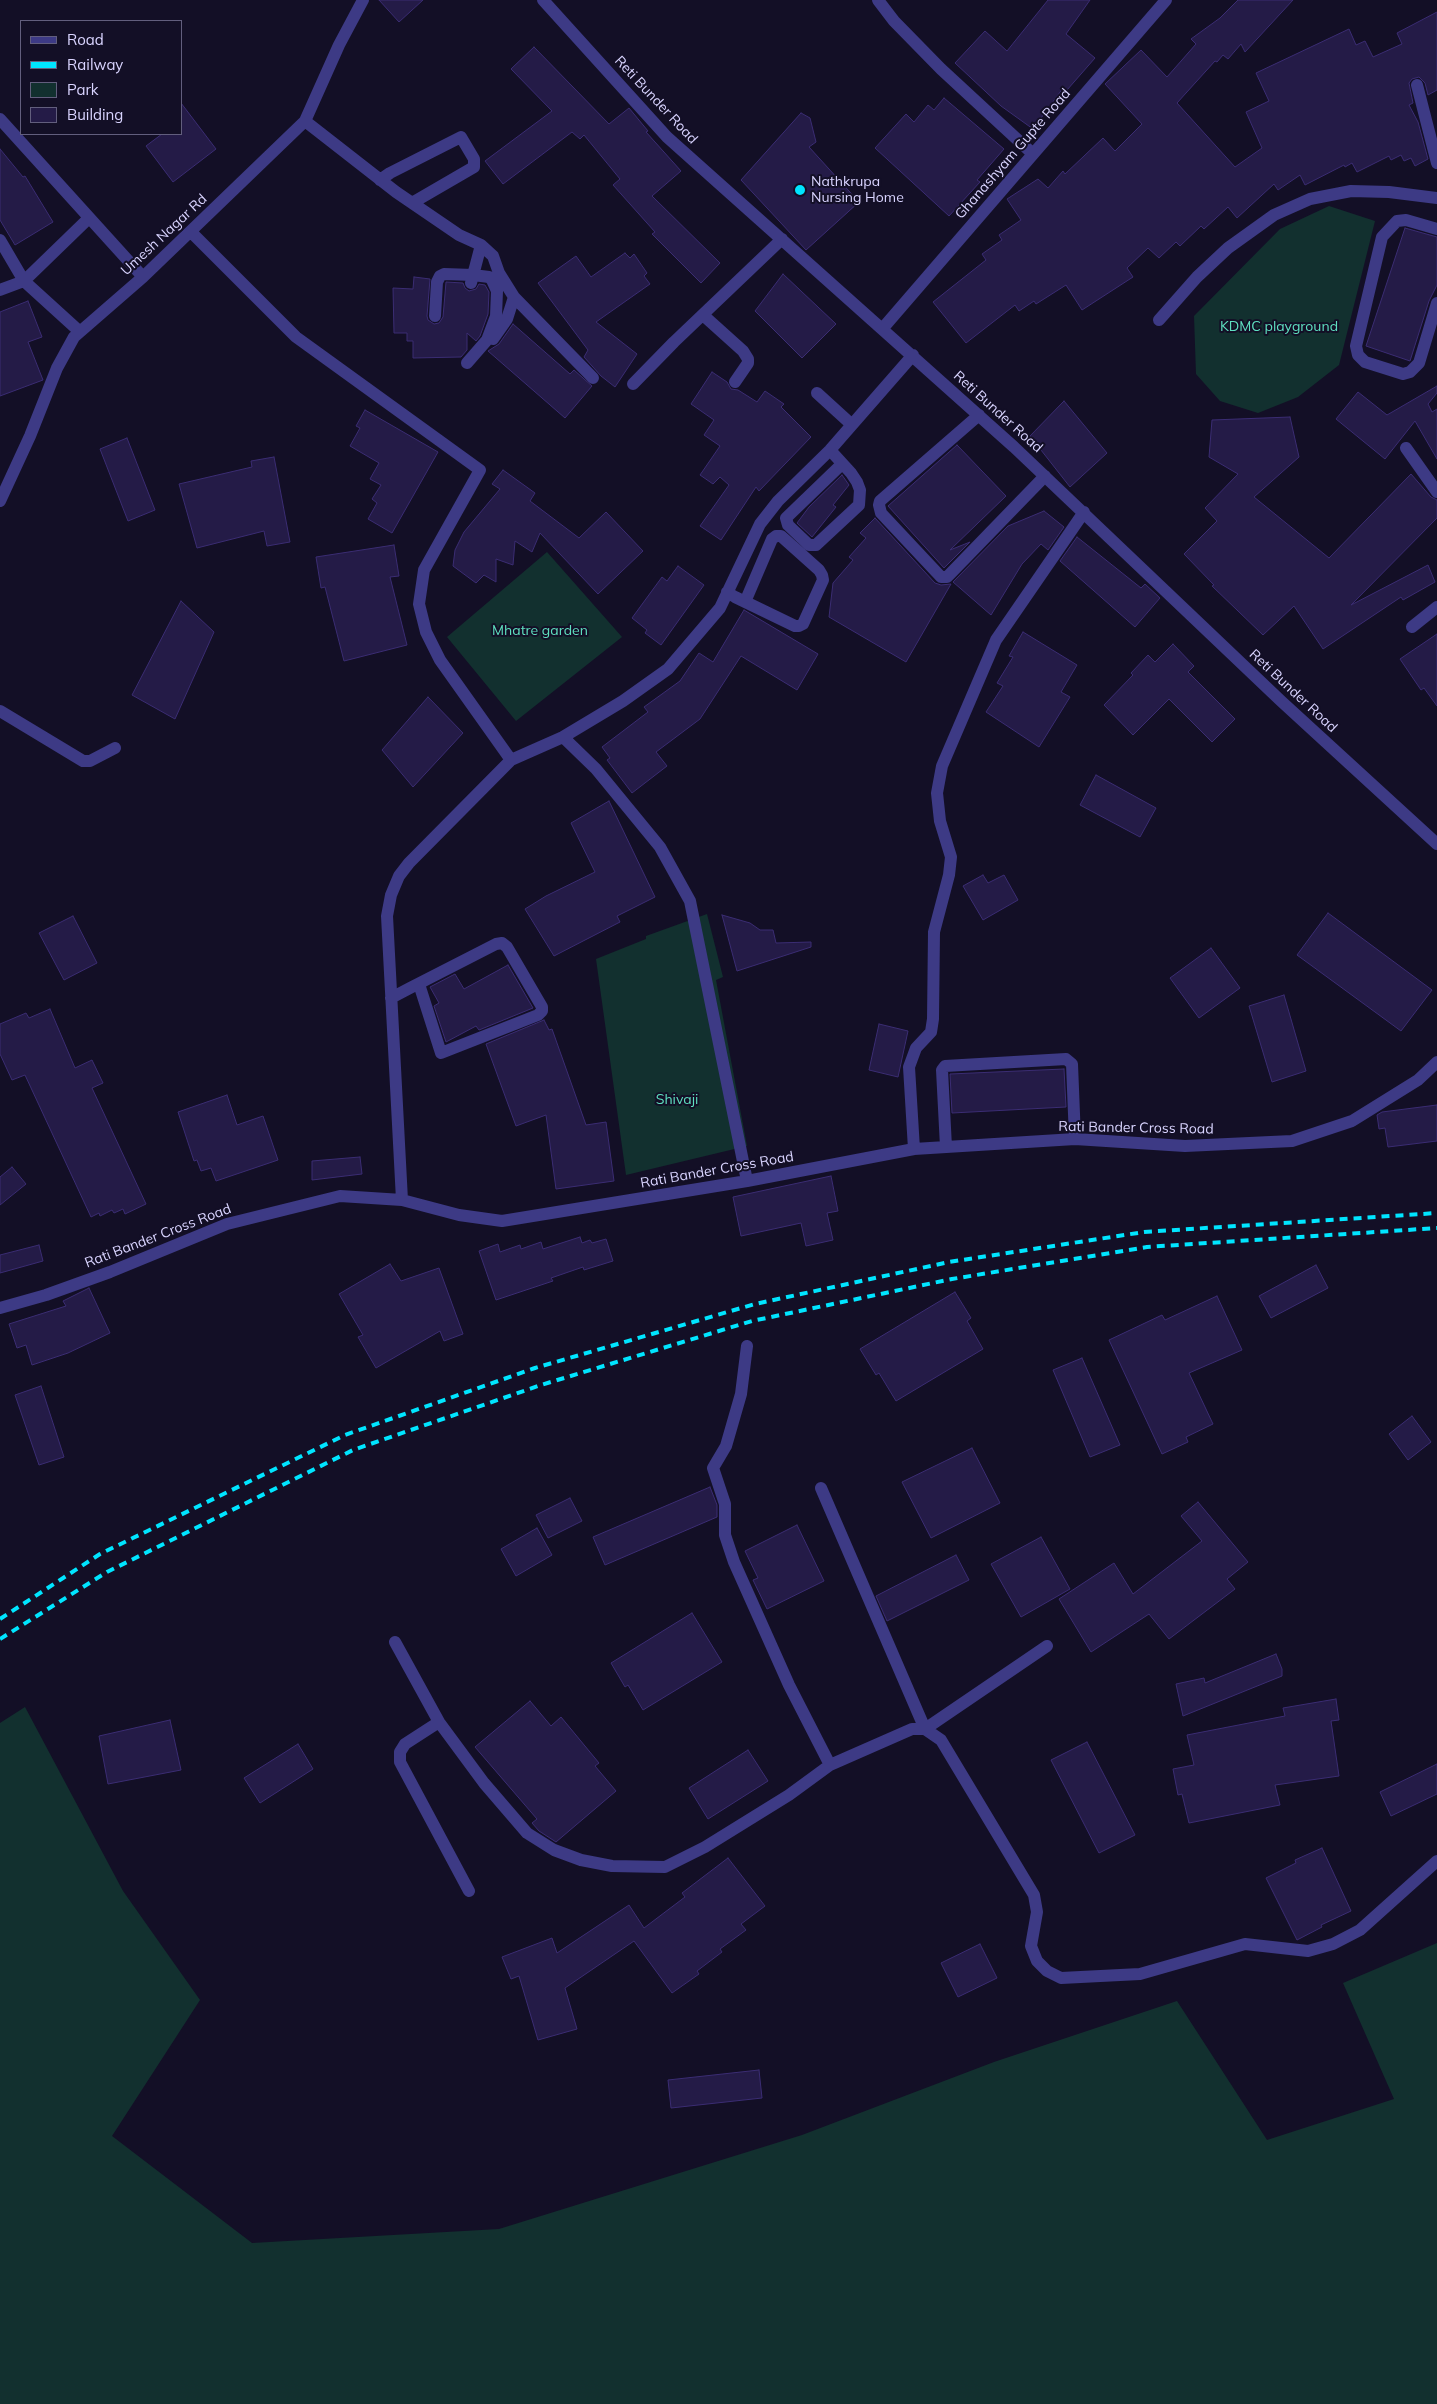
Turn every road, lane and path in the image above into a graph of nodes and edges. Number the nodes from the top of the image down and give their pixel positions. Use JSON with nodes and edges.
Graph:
{"nodes":[{"id":1,"x":363,"y":0,"type":"edge"},
{"id":2,"x":543,"y":0,"type":"edge"},
{"id":3,"x":878,"y":0,"type":"edge"},
{"id":4,"x":1166,"y":0,"type":"edge"},
{"id":5,"x":1417,"y":85,"type":"dead end"},
{"id":6,"x":0,"y":119,"type":"edge"},
{"id":7,"x":305,"y":121,"type":"junction"},
{"id":8,"x":1032,"y":154,"type":"junction"},
{"id":9,"x":1437,"y":163,"type":"edge"},
{"id":10,"x":380,"y":180,"type":"junction"},
{"id":11,"x":1437,"y":198,"type":"edge"},
{"id":12,"x":412,"y":203,"type":"junction"},
{"id":13,"x":89,"y":218,"type":"junction"},
{"id":14,"x":1437,"y":229,"type":"edge"},
{"id":15,"x":192,"y":232,"type":"junction"},
{"id":16,"x":782,"y":239,"type":"junction"},
{"id":17,"x":0,"y":240,"type":"edge"},
{"id":18,"x":482,"y":245,"type":"junction"},
{"id":19,"x":143,"y":277,"type":"junction"},
{"id":20,"x":472,"y":279,"type":"junction"},
{"id":21,"x":24,"y":281,"type":"junction"},
{"id":22,"x":0,"y":290,"type":"edge"},
{"id":23,"x":514,"y":297,"type":"junction"},
{"id":24,"x":1437,"y":303,"type":"edge"},
{"id":25,"x":703,"y":315,"type":"junction"},
{"id":26,"x":435,"y":316,"type":"dead end"},
{"id":27,"x":1160,"y":320,"type":"dead end"},
{"id":28,"x":883,"y":328,"type":"junction"},
{"id":29,"x":78,"y":330,"type":"junction"},
{"id":30,"x":484,"y":353,"type":"dead end"},
{"id":31,"x":913,"y":355,"type":"junction"},
{"id":32,"x":467,"y":363,"type":"dead end"},
{"id":33,"x":594,"y":378,"type":"dead end"},
{"id":34,"x":735,"y":382,"type":"dead end"},
{"id":35,"x":634,"y":384,"type":"dead end"},
{"id":36,"x":817,"y":393,"type":"dead end"},
{"id":37,"x":979,"y":414,"type":"junction"},
{"id":38,"x":851,"y":424,"type":"junction"},
{"id":39,"x":1406,"y":448,"type":"dead end"},
{"id":40,"x":830,"y":450,"type":"junction"},
{"id":41,"x":842,"y":464,"type":"junction"},
{"id":42,"x":1045,"y":476,"type":"junction"},
{"id":43,"x":1437,"y":492,"type":"edge"},
{"id":44,"x":0,"y":501,"type":"edge"},
{"id":45,"x":1084,"y":512,"type":"junction"},
{"id":46,"x":727,"y":592,"type":"junction"},
{"id":47,"x":745,"y":602,"type":"junction"},
{"id":48,"x":1437,"y":607,"type":"edge"},
{"id":49,"x":1412,"y":627,"type":"dead end"},
{"id":50,"x":0,"y":710,"type":"edge"},
{"id":51,"x":564,"y":737,"type":"junction"},
{"id":52,"x":115,"y":748,"type":"dead end"},
{"id":53,"x":511,"y":760,"type":"junction"},
{"id":54,"x":1437,"y":844,"type":"edge"},
{"id":55,"x":419,"y":984,"type":"junction"},
{"id":56,"x":391,"y":998,"type":"junction"},
{"id":57,"x":1437,"y":1062,"type":"edge"},
{"id":58,"x":1075,"y":1139,"type":"junction"},
{"id":59,"x":946,"y":1147,"type":"junction"},
{"id":60,"x":914,"y":1149,"type":"junction"},
{"id":61,"x":747,"y":1181,"type":"junction"},
{"id":62,"x":402,"y":1200,"type":"junction"},
{"id":63,"x":0,"y":1308,"type":"edge"},
{"id":64,"x":747,"y":1346,"type":"dead end"},
{"id":65,"x":821,"y":1488,"type":"dead end"},
{"id":66,"x":395,"y":1642,"type":"dead end"},
{"id":67,"x":1047,"y":1646,"type":"dead end"},
{"id":68,"x":439,"y":1722,"type":"junction"},
{"id":69,"x":925,"y":1729,"type":"junction"},
{"id":70,"x":830,"y":1765,"type":"junction"},
{"id":71,"x":1437,"y":1861,"type":"edge"},
{"id":72,"x":469,"y":1891,"type":"dead end"}],
"edges":[{"from":1,"to":7,"type":"street","name":"Umesh Nagar Rd"},
{"from":2,"to":16,"type":"street","name":"Reti Bunder Road"},
{"from":3,"to":8,"type":"street"},
{"from":4,"to":8,"type":"street","name":"Ghanashyam Gupte Road"},
{"from":5,"to":9,"type":"street"},
{"from":6,"to":13,"type":"street"},
{"from":7,"to":10,"type":"street"},
{"from":7,"to":15,"type":"street","name":"Umesh Nagar Rd"},
{"from":8,"to":28,"type":"street","name":"Ghanashyam Gupte Road"},
{"from":10,"to":12,"type":"street"},
{"from":10,"to":12,"type":"street"},
{"from":11,"to":27,"type":"street"},
{"from":12,"to":18,"type":"street"},
{"from":13,"to":19,"type":"street"},
{"from":13,"to":21,"type":"street"},
{"from":14,"to":24,"type":"street"},
{"from":15,"to":19,"type":"street","name":"Umesh Nagar Rd"},
{"from":15,"to":53,"type":"street"},
{"from":16,"to":25,"type":"street"},
{"from":16,"to":28,"type":"street","name":"Reti Bunder Road"},
{"from":17,"to":21,"type":"street"},
{"from":18,"to":20,"type":"street"},
{"from":18,"to":23,"type":"street"},
{"from":19,"to":29,"type":"street","name":"Umesh Nagar Rd"},
{"from":20,"to":26,"type":"street"},
{"from":20,"to":32,"type":"street"},
{"from":21,"to":22,"type":"street"},
{"from":21,"to":29,"type":"street"},
{"from":23,"to":30,"type":"street"},
{"from":23,"to":33,"type":"street"},
{"from":25,"to":34,"type":"street"},
{"from":25,"to":35,"type":"street"},
{"from":28,"to":31,"type":"street","name":"Reti Bunder Road"},
{"from":29,"to":44,"type":"street","name":"Umesh Nagar Rd"},
{"from":31,"to":37,"type":"street","name":"Reti Bunder Road"},
{"from":31,"to":38,"type":"street"},
{"from":36,"to":38,"type":"street"},
{"from":37,"to":42,"type":"street","name":"Reti Bunder Road"},
{"from":37,"to":42,"type":"street"},
{"from":38,"to":40,"type":"street"},
{"from":39,"to":43,"type":"street"},
{"from":40,"to":41,"type":"street"},
{"from":40,"to":46,"type":"street"},
{"from":41,"to":41,"type":"street"},
{"from":42,"to":45,"type":"street","name":"Reti Bunder Road"},
{"from":45,"to":54,"type":"street","name":"Reti Bunder Road"},
{"from":45,"to":60,"type":"street"},
{"from":46,"to":47,"type":"street"},
{"from":46,"to":51,"type":"street"},
{"from":47,"to":47,"type":"street"},
{"from":48,"to":49,"type":"street"},
{"from":50,"to":52,"type":"street"},
{"from":51,"to":53,"type":"street"},
{"from":51,"to":61,"type":"street"},
{"from":53,"to":56,"type":"street"},
{"from":55,"to":55,"type":"street"},
{"from":55,"to":56,"type":"street"},
{"from":56,"to":62,"type":"street"},
{"from":57,"to":58,"type":"street","name":"Rati Bander Cross Road"},
{"from":58,"to":59,"type":"street","name":"Rati Bander Cross Road"},
{"from":58,"to":59,"type":"street"},
{"from":59,"to":60,"type":"street","name":"Rati Bander Cross Road"},
{"from":60,"to":61,"type":"street","name":"Rati Bander Cross Road"},
{"from":61,"to":62,"type":"street","name":"Rati Bander Cross Road"},
{"from":62,"to":63,"type":"street","name":"Rati Bander Cross Road"},
{"from":64,"to":70,"type":"street"},
{"from":65,"to":69,"type":"street"},
{"from":66,"to":68,"type":"street"},
{"from":67,"to":69,"type":"street"},
{"from":68,"to":70,"type":"street"},
{"from":68,"to":72,"type":"street"},
{"from":69,"to":70,"type":"street"},
{"from":69,"to":71,"type":"street"}]}
